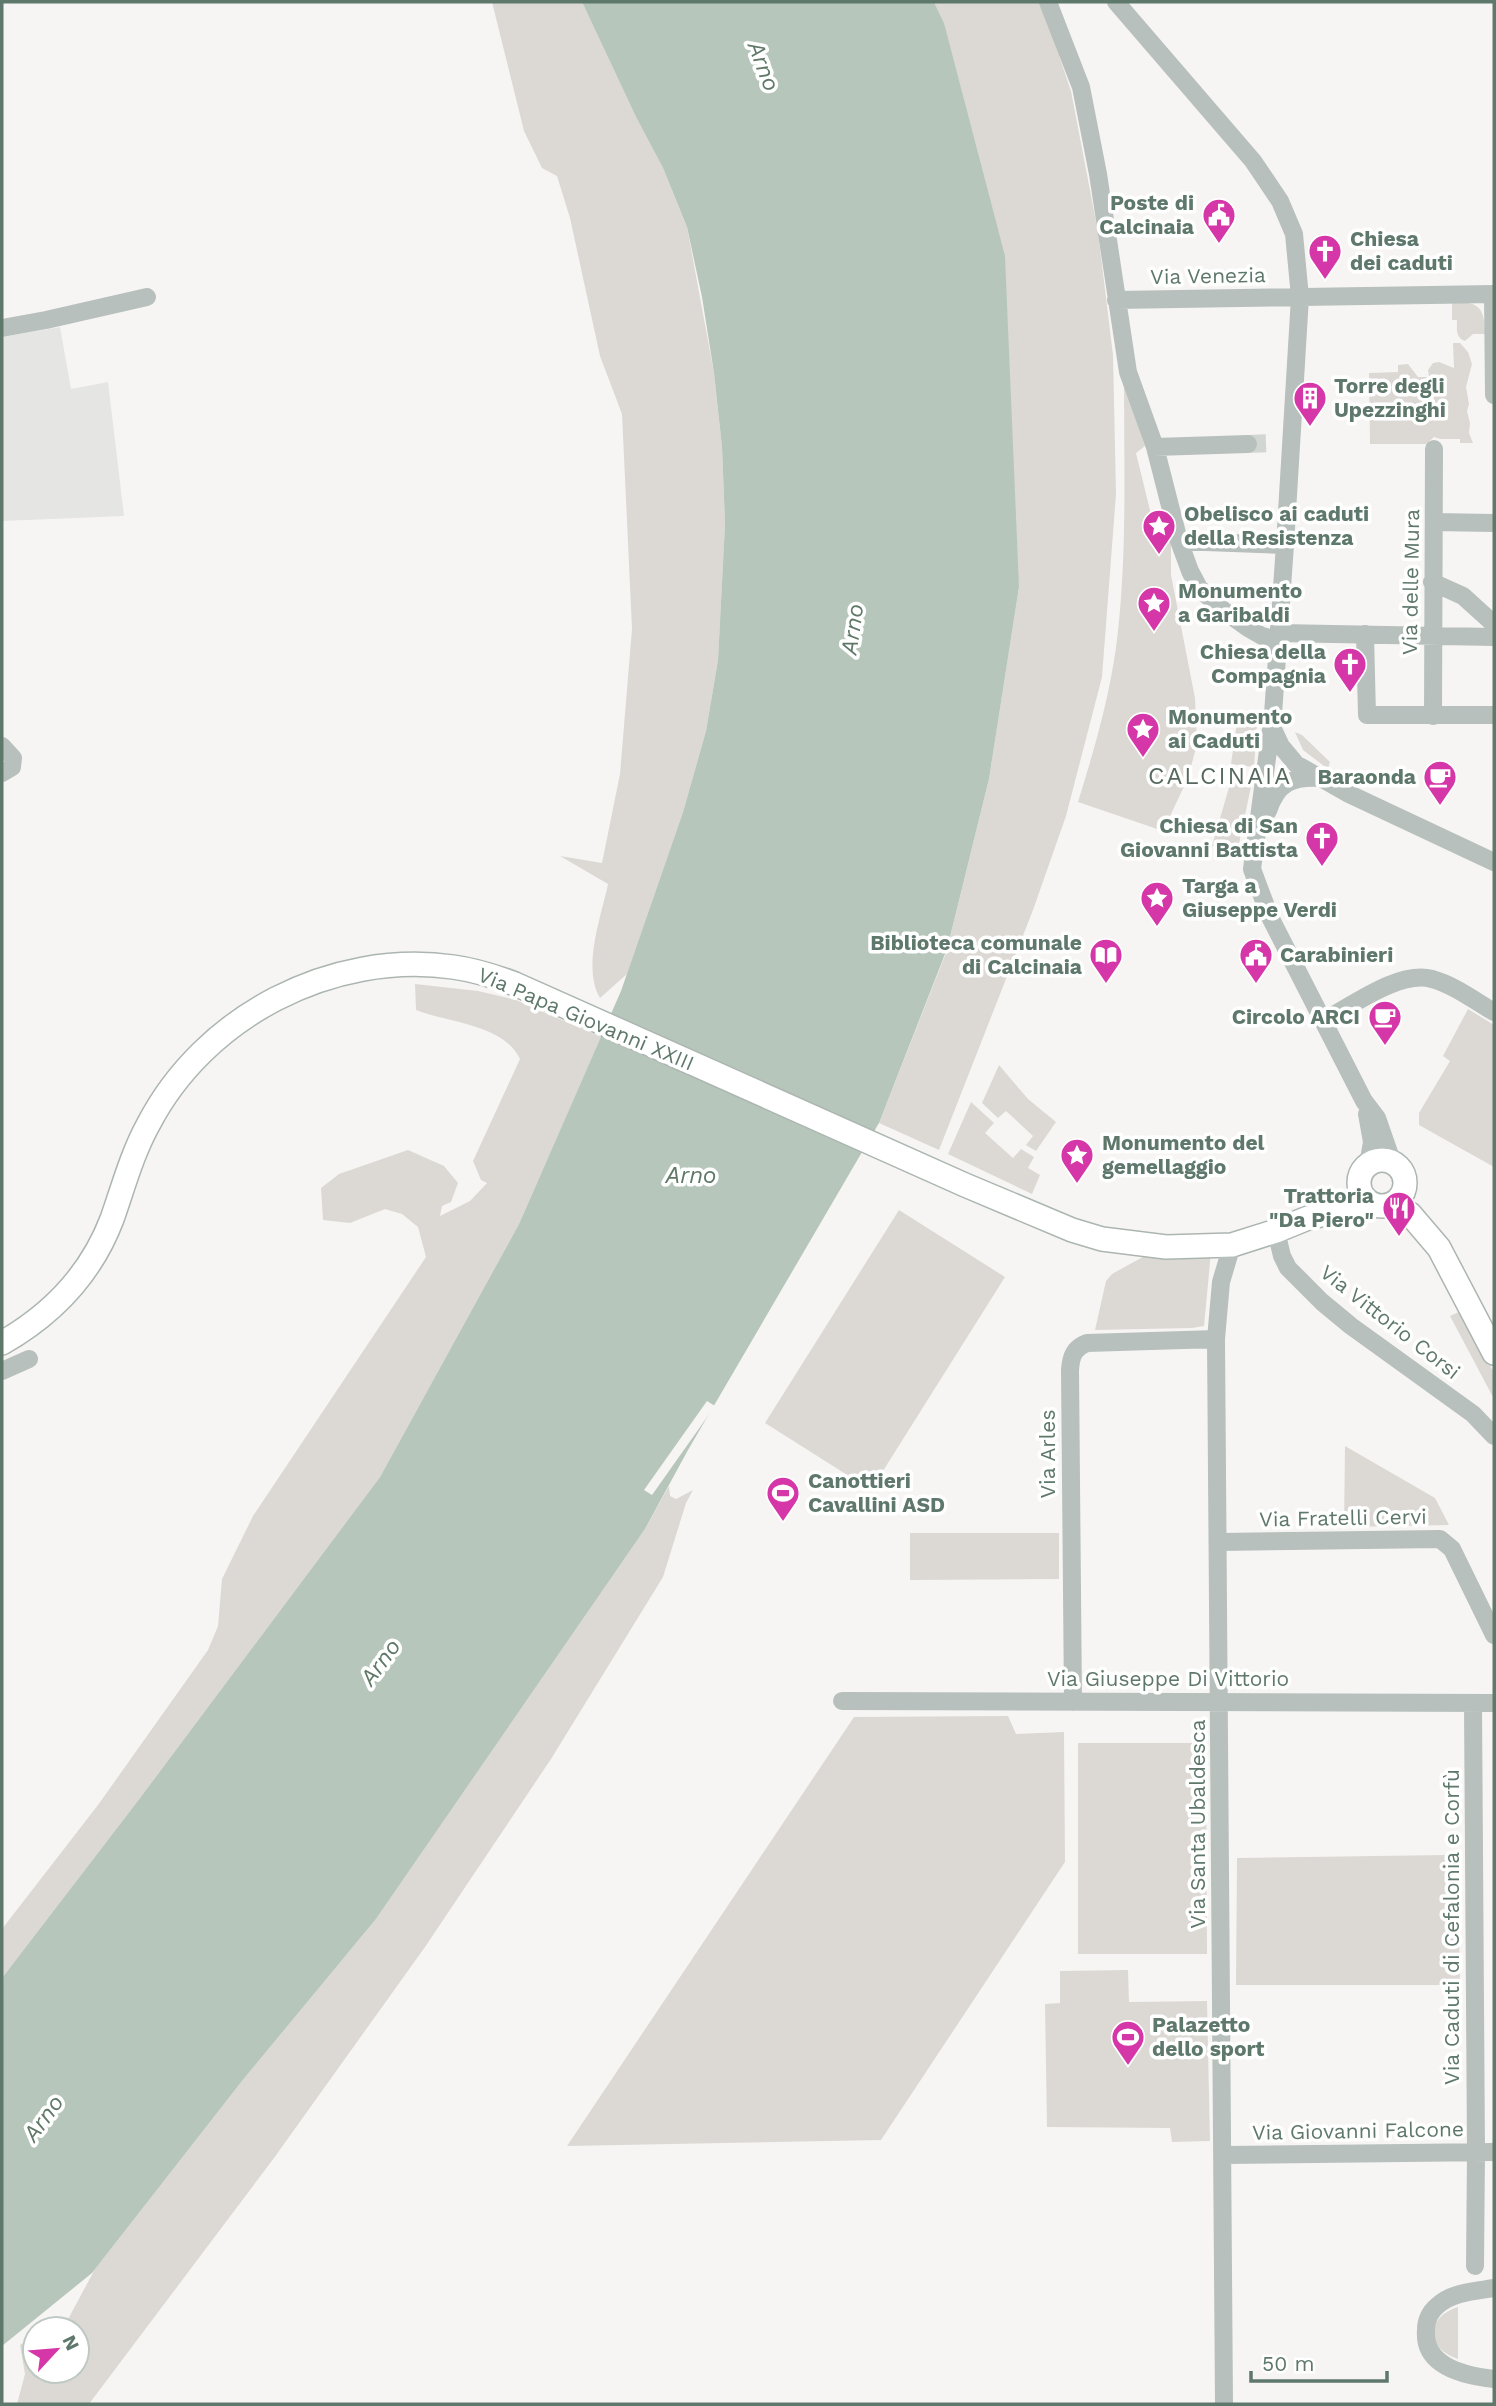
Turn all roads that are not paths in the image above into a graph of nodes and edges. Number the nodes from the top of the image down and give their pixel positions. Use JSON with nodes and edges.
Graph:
{"nodes":[{"id":1,"x":1048,"y":2,"type":"edge"},
{"id":2,"x":1116,"y":2,"type":"edge"},
{"id":3,"x":1494,"y":294,"type":"edge"},
{"id":4,"x":146,"y":297,"type":"dead end"},
{"id":5,"x":1300,"y":297,"type":"junction"},
{"id":6,"x":1116,"y":300,"type":"junction"},
{"id":7,"x":2,"y":328,"type":"edge"},
{"id":8,"x":1494,"y":395,"type":"edge"},
{"id":9,"x":1248,"y":444,"type":"tunnel mouth"},
{"id":10,"x":1155,"y":447,"type":"junction"},
{"id":11,"x":1434,"y":449,"type":"dead end"},
{"id":12,"x":1434,"y":522,"type":"junction"},
{"id":13,"x":1494,"y":523,"type":"edge"},
{"id":14,"x":1180,"y":541,"type":"junction"},
{"id":15,"x":1285,"y":545,"type":"junction"},
{"id":16,"x":1432,"y":582,"type":"junction"},
{"id":17,"x":1494,"y":624,"type":"edge"},
{"id":18,"x":1365,"y":634,"type":"junction"},
{"id":19,"x":1279,"y":636,"type":"junction"},
{"id":20,"x":1432,"y":636,"type":"junction"},
{"id":21,"x":1494,"y":636,"type":"edge"},
{"id":22,"x":1494,"y":715,"type":"edge"},
{"id":23,"x":1433,"y":716,"type":"junction"},
{"id":24,"x":1272,"y":726,"type":"junction"},
{"id":25,"x":2,"y":746,"type":"edge"},
{"id":26,"x":2,"y":773,"type":"edge"},
{"id":27,"x":1324,"y":778,"type":"junction"},
{"id":28,"x":1256,"y":844,"type":"junction"},
{"id":29,"x":1494,"y":862,"type":"edge"},
{"id":30,"x":1494,"y":1013,"type":"edge"},
{"id":31,"x":1323,"y":1021,"type":"junction"},
{"id":32,"x":1364,"y":1101,"type":"junction"},
{"id":33,"x":1364,"y":1172,"type":"junction"},
{"id":34,"x":1399,"y":1174,"type":"junction"},
{"id":35,"x":1380,"y":1204,"type":"junction"},
{"id":36,"x":1308,"y":1218,"type":"junction"},
{"id":37,"x":1276,"y":1231,"type":"junction"},
{"id":38,"x":1232,"y":1245,"type":"junction"},
{"id":39,"x":1439,"y":1248,"type":"junction"},
{"id":40,"x":1216,"y":1339,"type":"junction"},
{"id":41,"x":2,"y":1343,"type":"edge"},
{"id":42,"x":1494,"y":1353,"type":"edge"},
{"id":43,"x":29,"y":1359,"type":"dead end"},
{"id":44,"x":2,"y":1371,"type":"edge"},
{"id":45,"x":1494,"y":1436,"type":"edge"},
{"id":46,"x":1219,"y":1542,"type":"junction"},
{"id":47,"x":1494,"y":1635,"type":"edge"},
{"id":48,"x":842,"y":1701,"type":"dead end"},
{"id":49,"x":1073,"y":1702,"type":"junction"},
{"id":50,"x":1220,"y":1703,"type":"junction"},
{"id":51,"x":1472,"y":1703,"type":"junction"},
{"id":52,"x":1494,"y":1703,"type":"edge"},
{"id":53,"x":1476,"y":2152,"type":"junction"},
{"id":54,"x":1494,"y":2152,"type":"edge"},
{"id":55,"x":1223,"y":2155,"type":"junction"},
{"id":56,"x":1475,"y":2266,"type":"junction"},
{"id":57,"x":1494,"y":2286,"type":"edge"},
{"id":58,"x":1459,"y":2294,"type":"junction"},
{"id":59,"x":1494,"y":2379,"type":"edge"},
{"id":60,"x":1224,"y":2404,"type":"edge"}],
"edges":[{"from":1,"to":6,"type":"street"},
{"from":2,"to":5,"type":"street"},
{"from":3,"to":5,"type":"street","name":"Via Venezia"},
{"from":3,"to":8,"type":"street"},
{"from":4,"to":7,"type":"street"},
{"from":5,"to":6,"type":"street","name":"Via Venezia"},
{"from":5,"to":15,"type":"street"},
{"from":6,"to":10,"type":"street"},
{"from":9,"to":10,"type":"street"},
{"from":10,"to":14,"type":"street"},
{"from":11,"to":12,"type":"street","name":"Via delle Mura"},
{"from":12,"to":13,"type":"street"},
{"from":12,"to":16,"type":"street","name":"Via delle Mura"},
{"from":14,"to":15,"type":"street"},
{"from":14,"to":19,"type":"street"},
{"from":15,"to":19,"type":"street"},
{"from":16,"to":17,"type":"street"},
{"from":16,"to":20,"type":"street","name":"Via delle Mura"},
{"from":18,"to":19,"type":"street"},
{"from":18,"to":20,"type":"street"},
{"from":18,"to":23,"type":"street"},
{"from":19,"to":24,"type":"street"},
{"from":20,"to":21,"type":"street"},
{"from":20,"to":23,"type":"street","name":"Via delle Mura"},
{"from":22,"to":23,"type":"street"},
{"from":24,"to":27,"type":"street"},
{"from":24,"to":28,"type":"street"},
{"from":25,"to":26,"type":"street"},
{"from":27,"to":28,"type":"street"},
{"from":27,"to":29,"type":"street"},
{"from":28,"to":31,"type":"street"},
{"from":30,"to":31,"type":"street"},
{"from":31,"to":32,"type":"street"},
{"from":32,"to":33,"type":"street"},
{"from":32,"to":34,"type":"street"},
{"from":33,"to":34,"type":"main road"},
{"from":33,"to":35,"type":"main road"},
{"from":33,"to":36,"type":"main road"},
{"from":34,"to":35,"type":"main road"},
{"from":34,"to":39,"type":"main road"},
{"from":35,"to":36,"type":"main road"},
{"from":35,"to":39,"type":"main road"},
{"from":36,"to":37,"type":"main road","name":"Via Papa Giovanni XXIII"},
{"from":37,"to":38,"type":"main road","name":"Via Papa Giovanni XXIII"},
{"from":37,"to":45,"type":"street","name":"Via Vittorio Corsi"},
{"from":38,"to":40,"type":"street","name":"Via Santa Ubaldesca"},
{"from":38,"to":41,"type":"main road","name":"Via Papa Giovanni XXIII"},
{"from":39,"to":42,"type":"main road"},
{"from":40,"to":46,"type":"street","name":"Via Santa Ubaldesca"},
{"from":40,"to":49,"type":"street","name":"Via Arles"},
{"from":43,"to":44,"type":"street"},
{"from":46,"to":47,"type":"street","name":"Via Fratelli Cervi"},
{"from":46,"to":50,"type":"street","name":"Via Santa Ubaldesca"},
{"from":48,"to":49,"type":"street","name":"Via Giuseppe Di Vittorio"},
{"from":49,"to":50,"type":"street","name":"Via Giuseppe Di Vittorio"},
{"from":50,"to":51,"type":"street","name":"Via Giuseppe Di Vittorio"},
{"from":50,"to":55,"type":"street","name":"Via Santa Ubaldesca"},
{"from":51,"to":52,"type":"street","name":"Via Giuseppe Di Vittorio"},
{"from":51,"to":53,"type":"street","name":"Via Caduti di Cefalonia e Corfù"},
{"from":53,"to":54,"type":"street","name":"Via Giovanni Falcone"},
{"from":53,"to":55,"type":"street","name":"Via Giovanni Falcone"},
{"from":53,"to":56,"type":"street","name":"Via Caduti di Cefalonia e Corfù"},
{"from":55,"to":60,"type":"street","name":"Via Santa Ubaldesca"},
{"from":56,"to":57,"type":"street"},
{"from":56,"to":58,"type":"street"},
{"from":57,"to":58,"type":"street"},
{"from":58,"to":59,"type":"street"}]}
